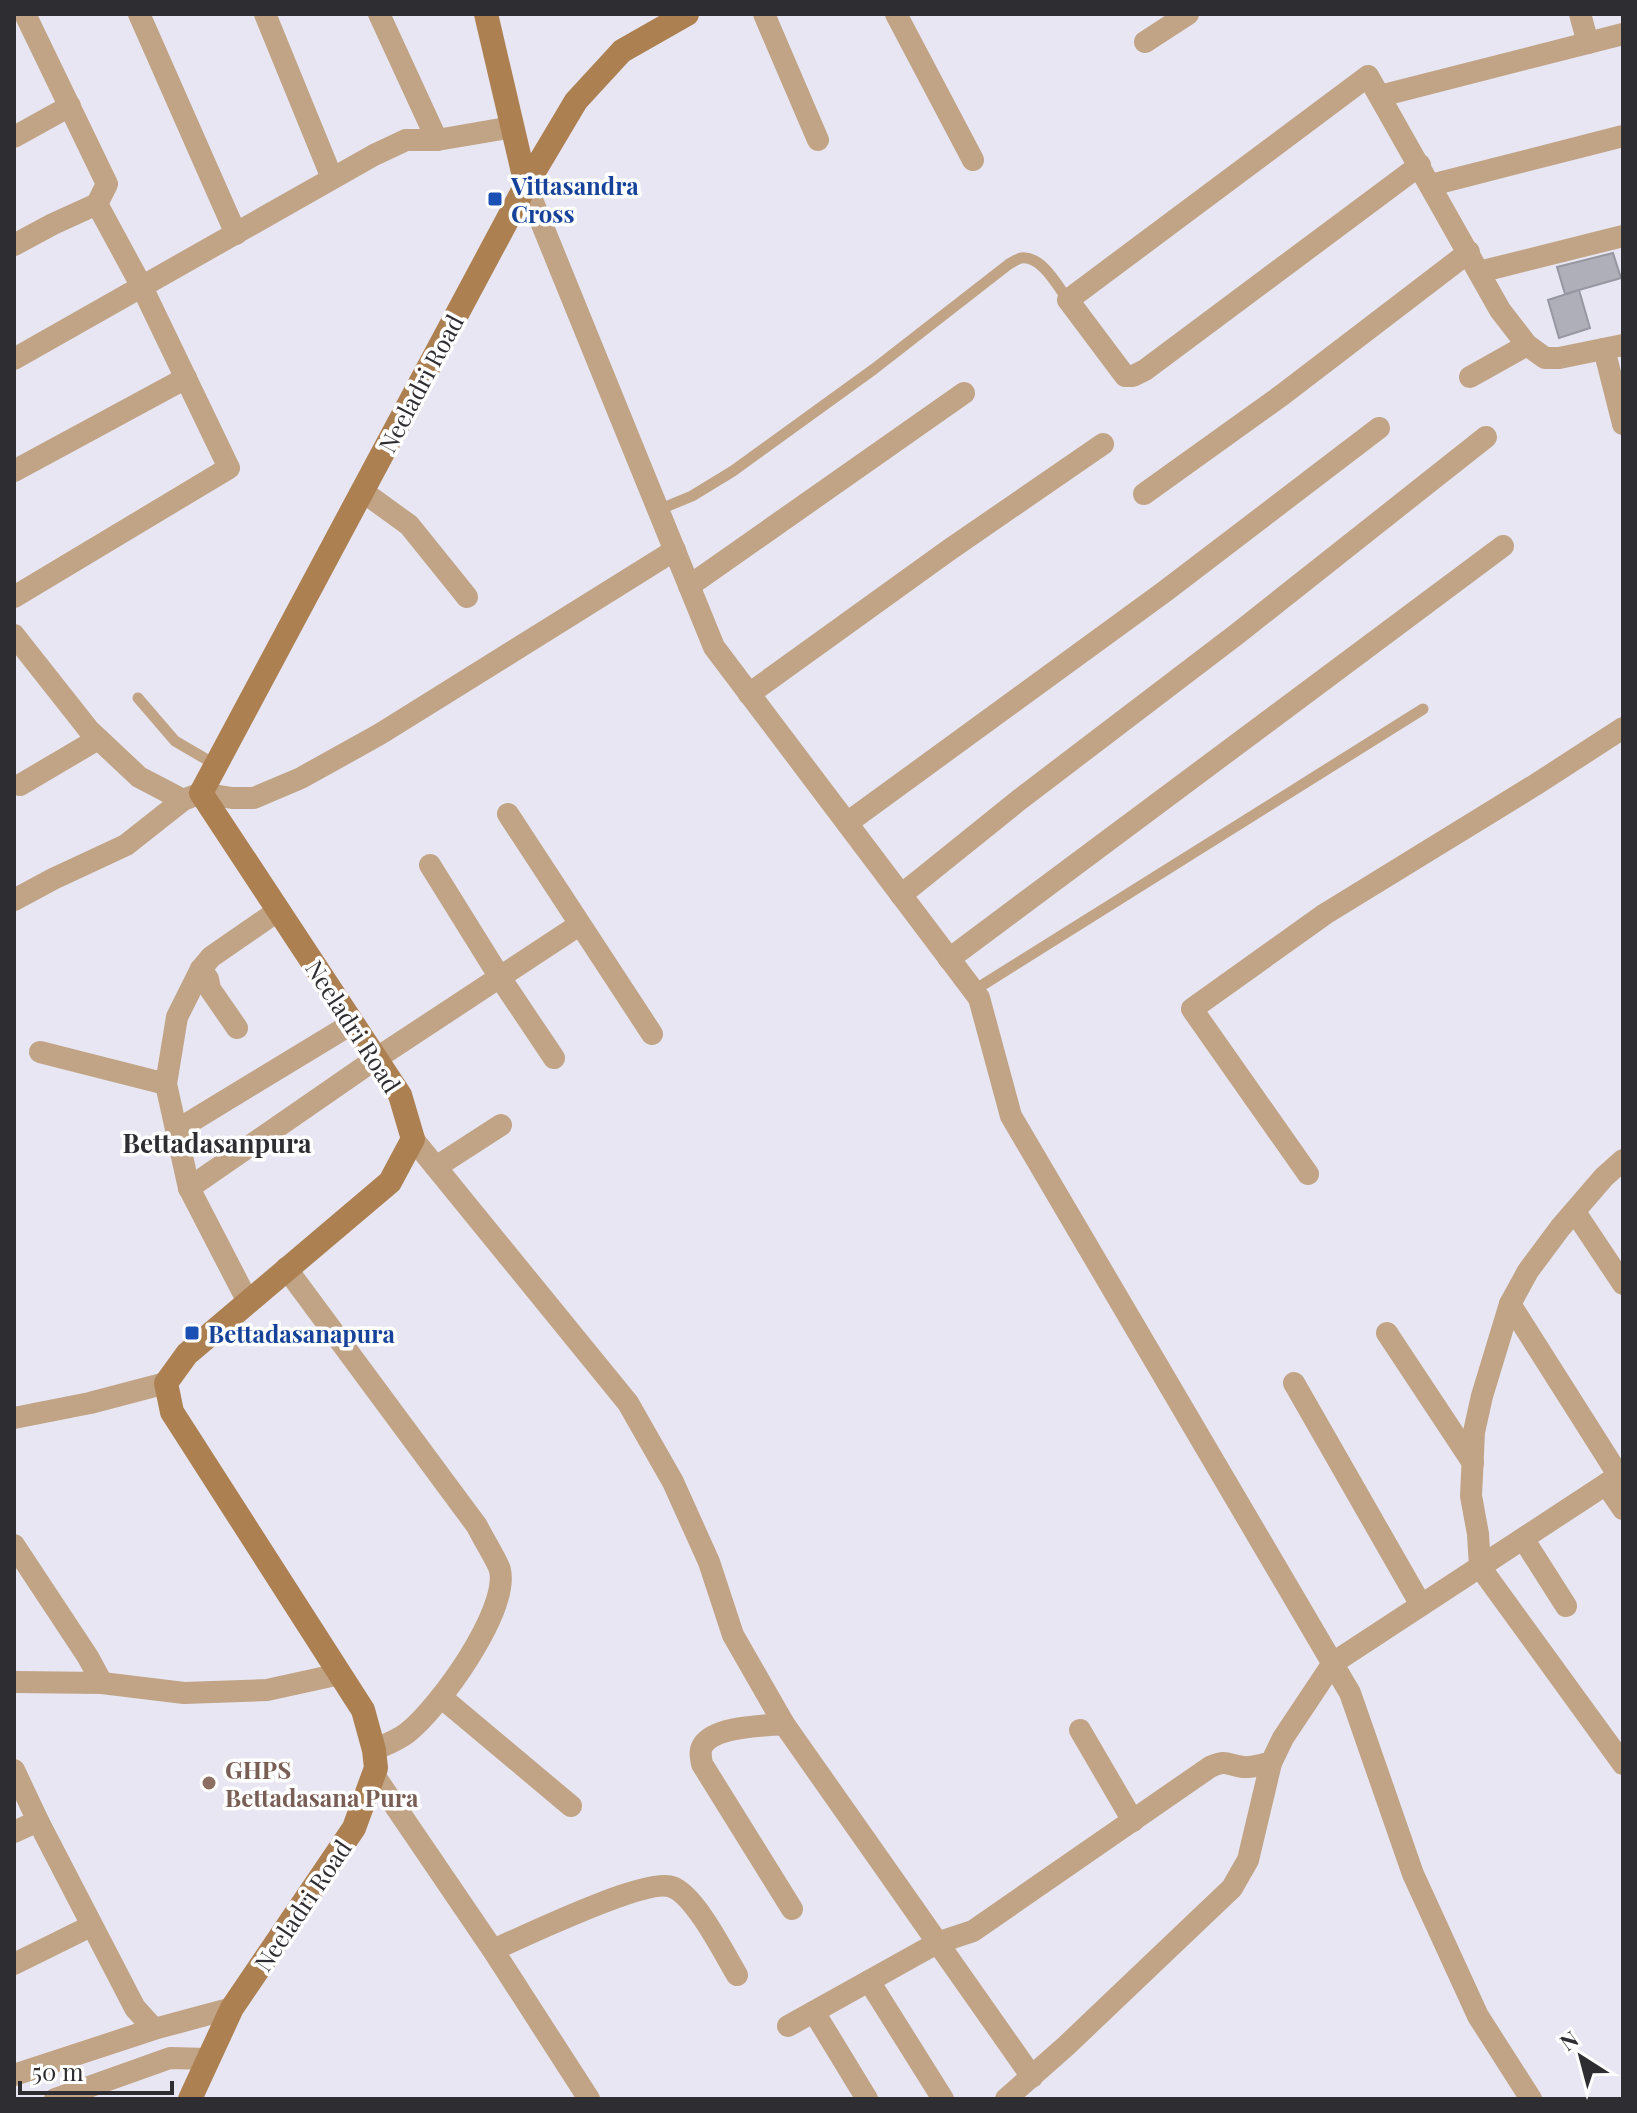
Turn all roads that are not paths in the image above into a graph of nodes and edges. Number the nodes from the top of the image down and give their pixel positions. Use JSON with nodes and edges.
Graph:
{"nodes":[{"id":1,"x":25,"y":14,"type":"edge"},
{"id":2,"x":139,"y":14,"type":"edge"},
{"id":3,"x":265,"y":14,"type":"edge"},
{"id":4,"x":379,"y":14,"type":"edge"},
{"id":5,"x":486,"y":14,"type":"edge"},
{"id":6,"x":687,"y":14,"type":"edge"},
{"id":7,"x":764,"y":14,"type":"edge"},
{"id":8,"x":896,"y":14,"type":"edge"},
{"id":9,"x":1188,"y":14,"type":"edge"},
{"id":10,"x":1580,"y":14,"type":"edge"},
{"id":11,"x":1623,"y":34,"type":"edge"},
{"id":12,"x":1145,"y":42,"type":"dead end"},
{"id":13,"x":1588,"y":43,"type":"junction"},
{"id":14,"x":1380,"y":96,"type":"junction"},
{"id":15,"x":70,"y":106,"type":"junction"},
{"id":16,"x":513,"y":127,"type":"junction"},
{"id":17,"x":1623,"y":136,"type":"edge"},
{"id":18,"x":14,"y":137,"type":"edge"},
{"id":19,"x":437,"y":140,"type":"junction"},
{"id":20,"x":818,"y":140,"type":"dead end"},
{"id":21,"x":973,"y":160,"type":"dead end"},
{"id":22,"x":1420,"y":165,"type":"junction"},
{"id":23,"x":332,"y":178,"type":"junction"},
{"id":24,"x":526,"y":185,"type":"junction"},
{"id":25,"x":1431,"y":185,"type":"junction"},
{"id":26,"x":97,"y":204,"type":"junction"},
{"id":27,"x":236,"y":234,"type":"junction"},
{"id":28,"x":1623,"y":236,"type":"edge"},
{"id":29,"x":14,"y":245,"type":"edge"},
{"id":30,"x":1474,"y":262,"type":"junction"},
{"id":31,"x":142,"y":287,"type":"junction"},
{"id":32,"x":1068,"y":300,"type":"junction"},
{"id":33,"x":1527,"y":345,"type":"junction"},
{"id":34,"x":1614,"y":347,"type":"edge"},
{"id":35,"x":14,"y":359,"type":"edge"},
{"id":36,"x":1470,"y":377,"type":"dead end"},
{"id":37,"x":186,"y":378,"type":"junction"},
{"id":38,"x":964,"y":393,"type":"dead end"},
{"id":39,"x":1623,"y":424,"type":"edge"},
{"id":40,"x":1379,"y":428,"type":"dead end"},
{"id":41,"x":1486,"y":437,"type":"dead end"},
{"id":42,"x":1103,"y":444,"type":"dead end"},
{"id":43,"x":14,"y":471,"type":"edge"},
{"id":44,"x":362,"y":491,"type":"junction"},
{"id":45,"x":1144,"y":494,"type":"dead end"},
{"id":46,"x":658,"y":510,"type":"junction"},
{"id":47,"x":1503,"y":546,"type":"dead end"},
{"id":48,"x":675,"y":550,"type":"junction"},
{"id":49,"x":689,"y":586,"type":"junction"},
{"id":50,"x":14,"y":597,"type":"edge"},
{"id":51,"x":467,"y":597,"type":"dead end"},
{"id":52,"x":14,"y":635,"type":"edge"},
{"id":53,"x":749,"y":694,"type":"junction"},
{"id":54,"x":138,"y":698,"type":"dead end"},
{"id":55,"x":1423,"y":709,"type":"dead end"},
{"id":56,"x":1623,"y":728,"type":"edge"},
{"id":57,"x":98,"y":739,"type":"junction"},
{"id":58,"x":216,"y":765,"type":"junction"},
{"id":59,"x":20,"y":785,"type":"dead end"},
{"id":60,"x":192,"y":797,"type":"junction"},
{"id":61,"x":508,"y":814,"type":"dead end"},
{"id":62,"x":847,"y":823,"type":"junction"},
{"id":63,"x":430,"y":865,"type":"dead end"},
{"id":64,"x":901,"y":895,"type":"junction"},
{"id":65,"x":14,"y":900,"type":"edge"},
{"id":66,"x":279,"y":910,"type":"junction"},
{"id":67,"x":579,"y":925,"type":"junction"},
{"id":68,"x":949,"y":959,"type":"junction"},
{"id":69,"x":201,"y":969,"type":"junction"},
{"id":70,"x":499,"y":976,"type":"junction"},
{"id":71,"x":973,"y":991,"type":"junction"},
{"id":72,"x":353,"y":1023,"type":"junction"},
{"id":73,"x":237,"y":1028,"type":"dead end"},
{"id":74,"x":652,"y":1034,"type":"dead end"},
{"id":75,"x":40,"y":1052,"type":"dead end"},
{"id":76,"x":377,"y":1058,"type":"junction"},
{"id":77,"x":554,"y":1058,"type":"dead end"},
{"id":78,"x":166,"y":1084,"type":"junction"},
{"id":79,"x":501,"y":1125,"type":"dead end"},
{"id":80,"x":177,"y":1130,"type":"junction"},
{"id":81,"x":413,"y":1139,"type":"junction"},
{"id":82,"x":1623,"y":1160,"type":"edge"},
{"id":83,"x":436,"y":1167,"type":"junction"},
{"id":84,"x":1308,"y":1174,"type":"dead end"},
{"id":85,"x":189,"y":1188,"type":"junction"},
{"id":86,"x":1575,"y":1212,"type":"junction"},
{"id":87,"x":286,"y":1268,"type":"junction"},
{"id":88,"x":1623,"y":1284,"type":"edge"},
{"id":89,"x":248,"y":1302,"type":"junction"},
{"id":90,"x":1510,"y":1304,"type":"junction"},
{"id":91,"x":1387,"y":1333,"type":"dead end"},
{"id":92,"x":166,"y":1383,"type":"junction"},
{"id":93,"x":1294,"y":1383,"type":"dead end"},
{"id":94,"x":14,"y":1418,"type":"edge"},
{"id":95,"x":1473,"y":1463,"type":"junction"},
{"id":96,"x":1616,"y":1478,"type":"edge"},
{"id":97,"x":1623,"y":1509,"type":"edge"},
{"id":98,"x":1524,"y":1540,"type":"junction"},
{"id":99,"x":14,"y":1545,"type":"edge"},
{"id":100,"x":1480,"y":1567,"type":"junction"},
{"id":101,"x":1421,"y":1605,"type":"junction"},
{"id":102,"x":1566,"y":1606,"type":"dead end"},
{"id":103,"x":1333,"y":1663,"type":"junction"},
{"id":104,"x":340,"y":1674,"type":"junction"},
{"id":105,"x":14,"y":1682,"type":"edge"},
{"id":106,"x":102,"y":1683,"type":"junction"},
{"id":107,"x":441,"y":1697,"type":"junction"},
{"id":108,"x":784,"y":1724,"type":"junction"},
{"id":109,"x":1080,"y":1730,"type":"dead end"},
{"id":110,"x":374,"y":1750,"type":"junction"},
{"id":111,"x":1620,"y":1754,"type":"edge"},
{"id":112,"x":1271,"y":1763,"type":"junction"},
{"id":113,"x":14,"y":1770,"type":"edge"},
{"id":114,"x":374,"y":1775,"type":"junction"},
{"id":115,"x":571,"y":1806,"type":"dead end"},
{"id":116,"x":38,"y":1821,"type":"junction"},
{"id":117,"x":1133,"y":1821,"type":"junction"},
{"id":118,"x":14,"y":1832,"type":"edge"},
{"id":119,"x":792,"y":1909,"type":"dead end"},
{"id":120,"x":91,"y":1926,"type":"junction"},
{"id":121,"x":937,"y":1943,"type":"junction"},
{"id":122,"x":493,"y":1950,"type":"junction"},
{"id":123,"x":14,"y":1964,"type":"edge"},
{"id":124,"x":737,"y":1975,"type":"dead end"},
{"id":125,"x":869,"y":1981,"type":"junction"},
{"id":126,"x":232,"y":2008,"type":"junction"},
{"id":127,"x":814,"y":2012,"type":"junction"},
{"id":128,"x":788,"y":2026,"type":"dead end"},
{"id":129,"x":154,"y":2029,"type":"junction"},
{"id":130,"x":208,"y":2059,"type":"junction"},
{"id":131,"x":14,"y":2075,"type":"edge"},
{"id":132,"x":1032,"y":2077,"type":"junction"},
{"id":133,"x":582,"y":2096,"type":"edge"},
{"id":134,"x":55,"y":2099,"type":"edge"},
{"id":135,"x":190,"y":2099,"type":"edge"},
{"id":136,"x":867,"y":2099,"type":"edge"},
{"id":137,"x":943,"y":2099,"type":"edge"},
{"id":138,"x":1006,"y":2099,"type":"edge"},
{"id":139,"x":1531,"y":2099,"type":"edge"}],
"edges":[{"from":1,"to":15,"type":"street"},
{"from":2,"to":27,"type":"street"},
{"from":3,"to":23,"type":"street"},
{"from":4,"to":19,"type":"street"},
{"from":5,"to":16,"type":"main road"},
{"from":6,"to":24,"type":"main road","name":"Neeladri Road"},
{"from":7,"to":20,"type":"street"},
{"from":8,"to":21,"type":"street"},
{"from":9,"to":12,"type":"street"},
{"from":10,"to":13,"type":"street"},
{"from":11,"to":13,"type":"street"},
{"from":13,"to":14,"type":"street"},
{"from":14,"to":22,"type":"street"},
{"from":14,"to":32,"type":"street"},
{"from":15,"to":18,"type":"street"},
{"from":15,"to":26,"type":"street"},
{"from":16,"to":19,"type":"street"},
{"from":16,"to":24,"type":"main road"},
{"from":17,"to":25,"type":"street"},
{"from":19,"to":23,"type":"street"},
{"from":22,"to":25,"type":"street"},
{"from":22,"to":32,"type":"street"},
{"from":23,"to":27,"type":"street"},
{"from":24,"to":44,"type":"main road","name":"Neeladri Road"},
{"from":24,"to":46,"type":"street"},
{"from":25,"to":30,"type":"street"},
{"from":26,"to":29,"type":"street"},
{"from":26,"to":31,"type":"street"},
{"from":27,"to":31,"type":"street"},
{"from":28,"to":30,"type":"street"},
{"from":30,"to":33,"type":"street"},
{"from":30,"to":45,"type":"street"},
{"from":31,"to":35,"type":"street"},
{"from":31,"to":37,"type":"street"},
{"from":32,"to":46,"type":"lane"},
{"from":33,"to":34,"type":"street"},
{"from":33,"to":36,"type":"street"},
{"from":34,"to":39,"type":"street"},
{"from":37,"to":43,"type":"street"},
{"from":37,"to":50,"type":"street"},
{"from":38,"to":49,"type":"street"},
{"from":40,"to":62,"type":"street"},
{"from":41,"to":64,"type":"street"},
{"from":42,"to":53,"type":"street"},
{"from":44,"to":51,"type":"street"},
{"from":44,"to":58,"type":"main road","name":"Neeladri Road"},
{"from":46,"to":48,"type":"street"},
{"from":47,"to":68,"type":"street"},
{"from":48,"to":49,"type":"street"},
{"from":48,"to":60,"type":"street"},
{"from":49,"to":53,"type":"street"},
{"from":52,"to":57,"type":"street"},
{"from":53,"to":62,"type":"street"},
{"from":54,"to":58,"type":"lane"},
{"from":55,"to":71,"type":"lane"},
{"from":56,"to":84,"type":"street"},
{"from":57,"to":59,"type":"street"},
{"from":57,"to":60,"type":"street"},
{"from":58,"to":60,"type":"main road","name":"Neeladri Road"},
{"from":60,"to":65,"type":"street"},
{"from":60,"to":66,"type":"main road","name":"Neeladri Road"},
{"from":61,"to":67,"type":"street"},
{"from":62,"to":64,"type":"street"},
{"from":63,"to":70,"type":"street"},
{"from":64,"to":68,"type":"street"},
{"from":66,"to":69,"type":"street"},
{"from":66,"to":72,"type":"main road","name":"Neeladri Road"},
{"from":67,"to":70,"type":"street"},
{"from":67,"to":74,"type":"street"},
{"from":68,"to":71,"type":"street"},
{"from":69,"to":73,"type":"street"},
{"from":69,"to":78,"type":"street"},
{"from":70,"to":76,"type":"street"},
{"from":70,"to":77,"type":"street"},
{"from":71,"to":103,"type":"street"},
{"from":72,"to":76,"type":"main road","name":"Neeladri Road"},
{"from":72,"to":80,"type":"street"},
{"from":75,"to":78,"type":"street"},
{"from":76,"to":81,"type":"main road","name":"Neeladri Road"},
{"from":76,"to":85,"type":"street"},
{"from":78,"to":80,"type":"street"},
{"from":79,"to":83,"type":"street"},
{"from":80,"to":85,"type":"street"},
{"from":81,"to":83,"type":"street"},
{"from":81,"to":87,"type":"main road"},
{"from":82,"to":86,"type":"street"},
{"from":83,"to":108,"type":"street"},
{"from":85,"to":89,"type":"street"},
{"from":86,"to":88,"type":"street"},
{"from":86,"to":90,"type":"street"},
{"from":87,"to":89,"type":"main road"},
{"from":87,"to":107,"type":"street"},
{"from":89,"to":92,"type":"main road"},
{"from":90,"to":95,"type":"street"},
{"from":90,"to":96,"type":"street"},
{"from":91,"to":95,"type":"street"},
{"from":92,"to":94,"type":"street"},
{"from":92,"to":104,"type":"main road","name":"Neeladri Road"},
{"from":93,"to":101,"type":"street"},
{"from":95,"to":100,"type":"street"},
{"from":96,"to":97,"type":"street"},
{"from":96,"to":98,"type":"street"},
{"from":98,"to":100,"type":"street"},
{"from":98,"to":102,"type":"street"},
{"from":99,"to":106,"type":"street"},
{"from":100,"to":101,"type":"street"},
{"from":100,"to":111,"type":"street"},
{"from":101,"to":103,"type":"street"},
{"from":103,"to":112,"type":"street"},
{"from":103,"to":139,"type":"street"},
{"from":104,"to":106,"type":"street"},
{"from":104,"to":110,"type":"main road","name":"Neeladri Road"},
{"from":105,"to":106,"type":"street"},
{"from":107,"to":110,"type":"street"},
{"from":107,"to":115,"type":"street"},
{"from":108,"to":119,"type":"street"},
{"from":108,"to":121,"type":"street"},
{"from":109,"to":117,"type":"street"},
{"from":110,"to":114,"type":"main road","name":"Neeladri Road"},
{"from":112,"to":117,"type":"street"},
{"from":112,"to":132,"type":"street"},
{"from":113,"to":116,"type":"street"},
{"from":114,"to":122,"type":"street"},
{"from":114,"to":126,"type":"main road","name":"Neeladri Road"},
{"from":116,"to":118,"type":"street"},
{"from":116,"to":120,"type":"street"},
{"from":117,"to":121,"type":"street"},
{"from":120,"to":123,"type":"street"},
{"from":120,"to":129,"type":"street"},
{"from":121,"to":125,"type":"street"},
{"from":121,"to":132,"type":"street"},
{"from":122,"to":124,"type":"street"},
{"from":122,"to":133,"type":"street"},
{"from":125,"to":127,"type":"street"},
{"from":125,"to":137,"type":"street"},
{"from":126,"to":129,"type":"street"},
{"from":126,"to":130,"type":"main road","name":"Neeladri Road"},
{"from":127,"to":128,"type":"street"},
{"from":127,"to":136,"type":"street"},
{"from":129,"to":131,"type":"street"},
{"from":130,"to":134,"type":"street"},
{"from":130,"to":135,"type":"main road","name":"Neeladri Road"},
{"from":132,"to":138,"type":"street"}]}
